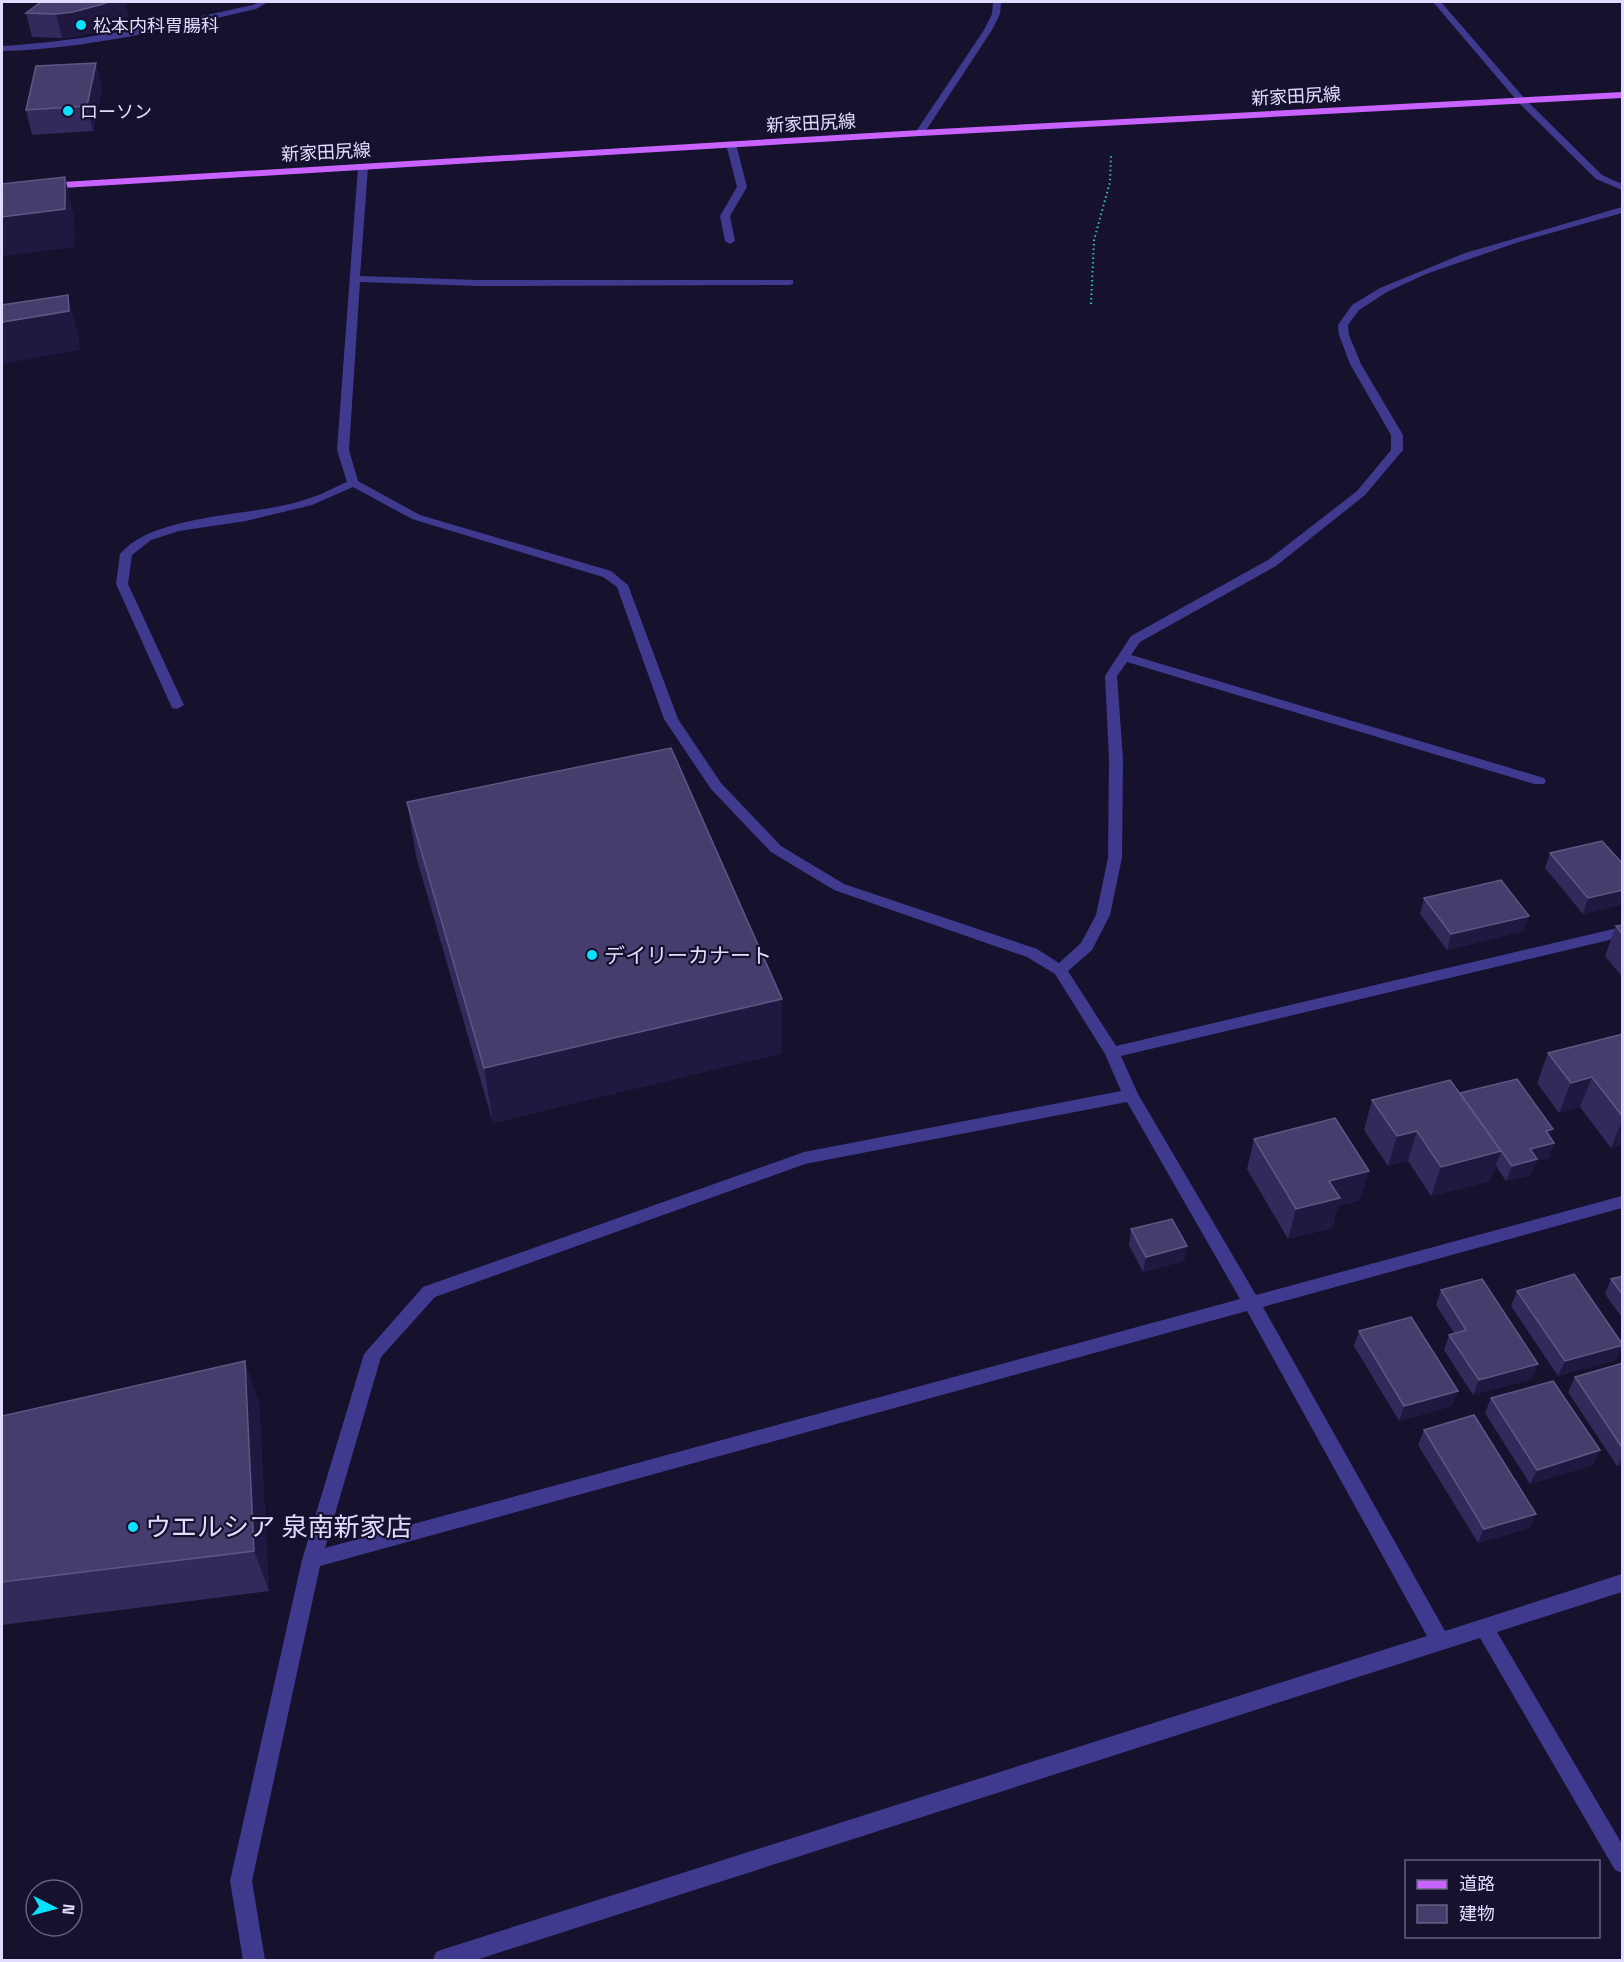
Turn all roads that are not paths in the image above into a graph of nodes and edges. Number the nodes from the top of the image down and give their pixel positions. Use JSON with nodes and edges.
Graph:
{"nodes":[{"id":1,"x":264,"y":2,"type":"edge"},
{"id":2,"x":997,"y":2,"type":"edge"},
{"id":3,"x":1437,"y":2,"type":"edge"},
{"id":4,"x":2,"y":49,"type":"edge"},
{"id":5,"x":1623,"y":95,"type":"edge"},
{"id":6,"x":1522,"y":101,"type":"junction"},
{"id":7,"x":920,"y":133,"type":"junction"},
{"id":8,"x":731,"y":144,"type":"junction"},
{"id":9,"x":363,"y":166,"type":"junction"},
{"id":10,"x":1623,"y":180,"type":"edge"},
{"id":11,"x":1610,"y":182,"type":"junction"},
{"id":12,"x":36,"y":186,"type":"edge"},
{"id":13,"x":1623,"y":187,"type":"edge"},
{"id":14,"x":1623,"y":210,"type":"edge"},
{"id":15,"x":730,"y":241,"type":"dead end"},
{"id":16,"x":355,"y":279,"type":"junction"},
{"id":17,"x":789,"y":282,"type":"dead end"},
{"id":18,"x":353,"y":483,"type":"junction"},
{"id":19,"x":1124,"y":657,"type":"junction"},
{"id":20,"x":177,"y":705,"type":"dead end"},
{"id":21,"x":1539,"y":781,"type":"dead end"},
{"id":22,"x":1623,"y":932,"type":"edge"},
{"id":23,"x":1060,"y":970,"type":"junction"},
{"id":24,"x":1112,"y":1053,"type":"junction"},
{"id":25,"x":1131,"y":1095,"type":"junction"},
{"id":26,"x":1623,"y":1202,"type":"edge"},
{"id":27,"x":1252,"y":1304,"type":"junction"},
{"id":28,"x":312,"y":1560,"type":"junction"},
{"id":29,"x":1623,"y":1583,"type":"edge"},
{"id":30,"x":1484,"y":1627,"type":"junction"},
{"id":31,"x":1440,"y":1641,"type":"junction"},
{"id":32,"x":1623,"y":1863,"type":"edge"},
{"id":33,"x":254,"y":1960,"type":"edge"},
{"id":34,"x":444,"y":1960,"type":"edge"}],
"edges":[{"from":1,"to":4,"type":"street"},
{"from":2,"to":7,"type":"street"},
{"from":3,"to":6,"type":"street"},
{"from":5,"to":6,"type":"main road","name":"新家田尻線"},
{"from":6,"to":7,"type":"main road","name":"新家田尻線"},
{"from":6,"to":11,"type":"street"},
{"from":7,"to":8,"type":"main road","name":"新家田尻線"},
{"from":8,"to":9,"type":"main road","name":"新家田尻線"},
{"from":8,"to":15,"type":"street"},
{"from":9,"to":12,"type":"main road","name":"新家田尻線"},
{"from":9,"to":16,"type":"street"},
{"from":10,"to":11,"type":"street"},
{"from":11,"to":13,"type":"street"},
{"from":14,"to":19,"type":"street"},
{"from":16,"to":17,"type":"street"},
{"from":16,"to":18,"type":"street"},
{"from":18,"to":20,"type":"street"},
{"from":18,"to":23,"type":"street"},
{"from":19,"to":21,"type":"street"},
{"from":19,"to":23,"type":"street"},
{"from":22,"to":24,"type":"street"},
{"from":23,"to":24,"type":"street"},
{"from":24,"to":25,"type":"street"},
{"from":25,"to":27,"type":"street"},
{"from":25,"to":28,"type":"street"},
{"from":26,"to":27,"type":"street"},
{"from":27,"to":28,"type":"street"},
{"from":27,"to":31,"type":"street"},
{"from":28,"to":33,"type":"street"},
{"from":29,"to":30,"type":"street"},
{"from":30,"to":31,"type":"street"},
{"from":30,"to":32,"type":"street"},
{"from":31,"to":34,"type":"street"}]}
